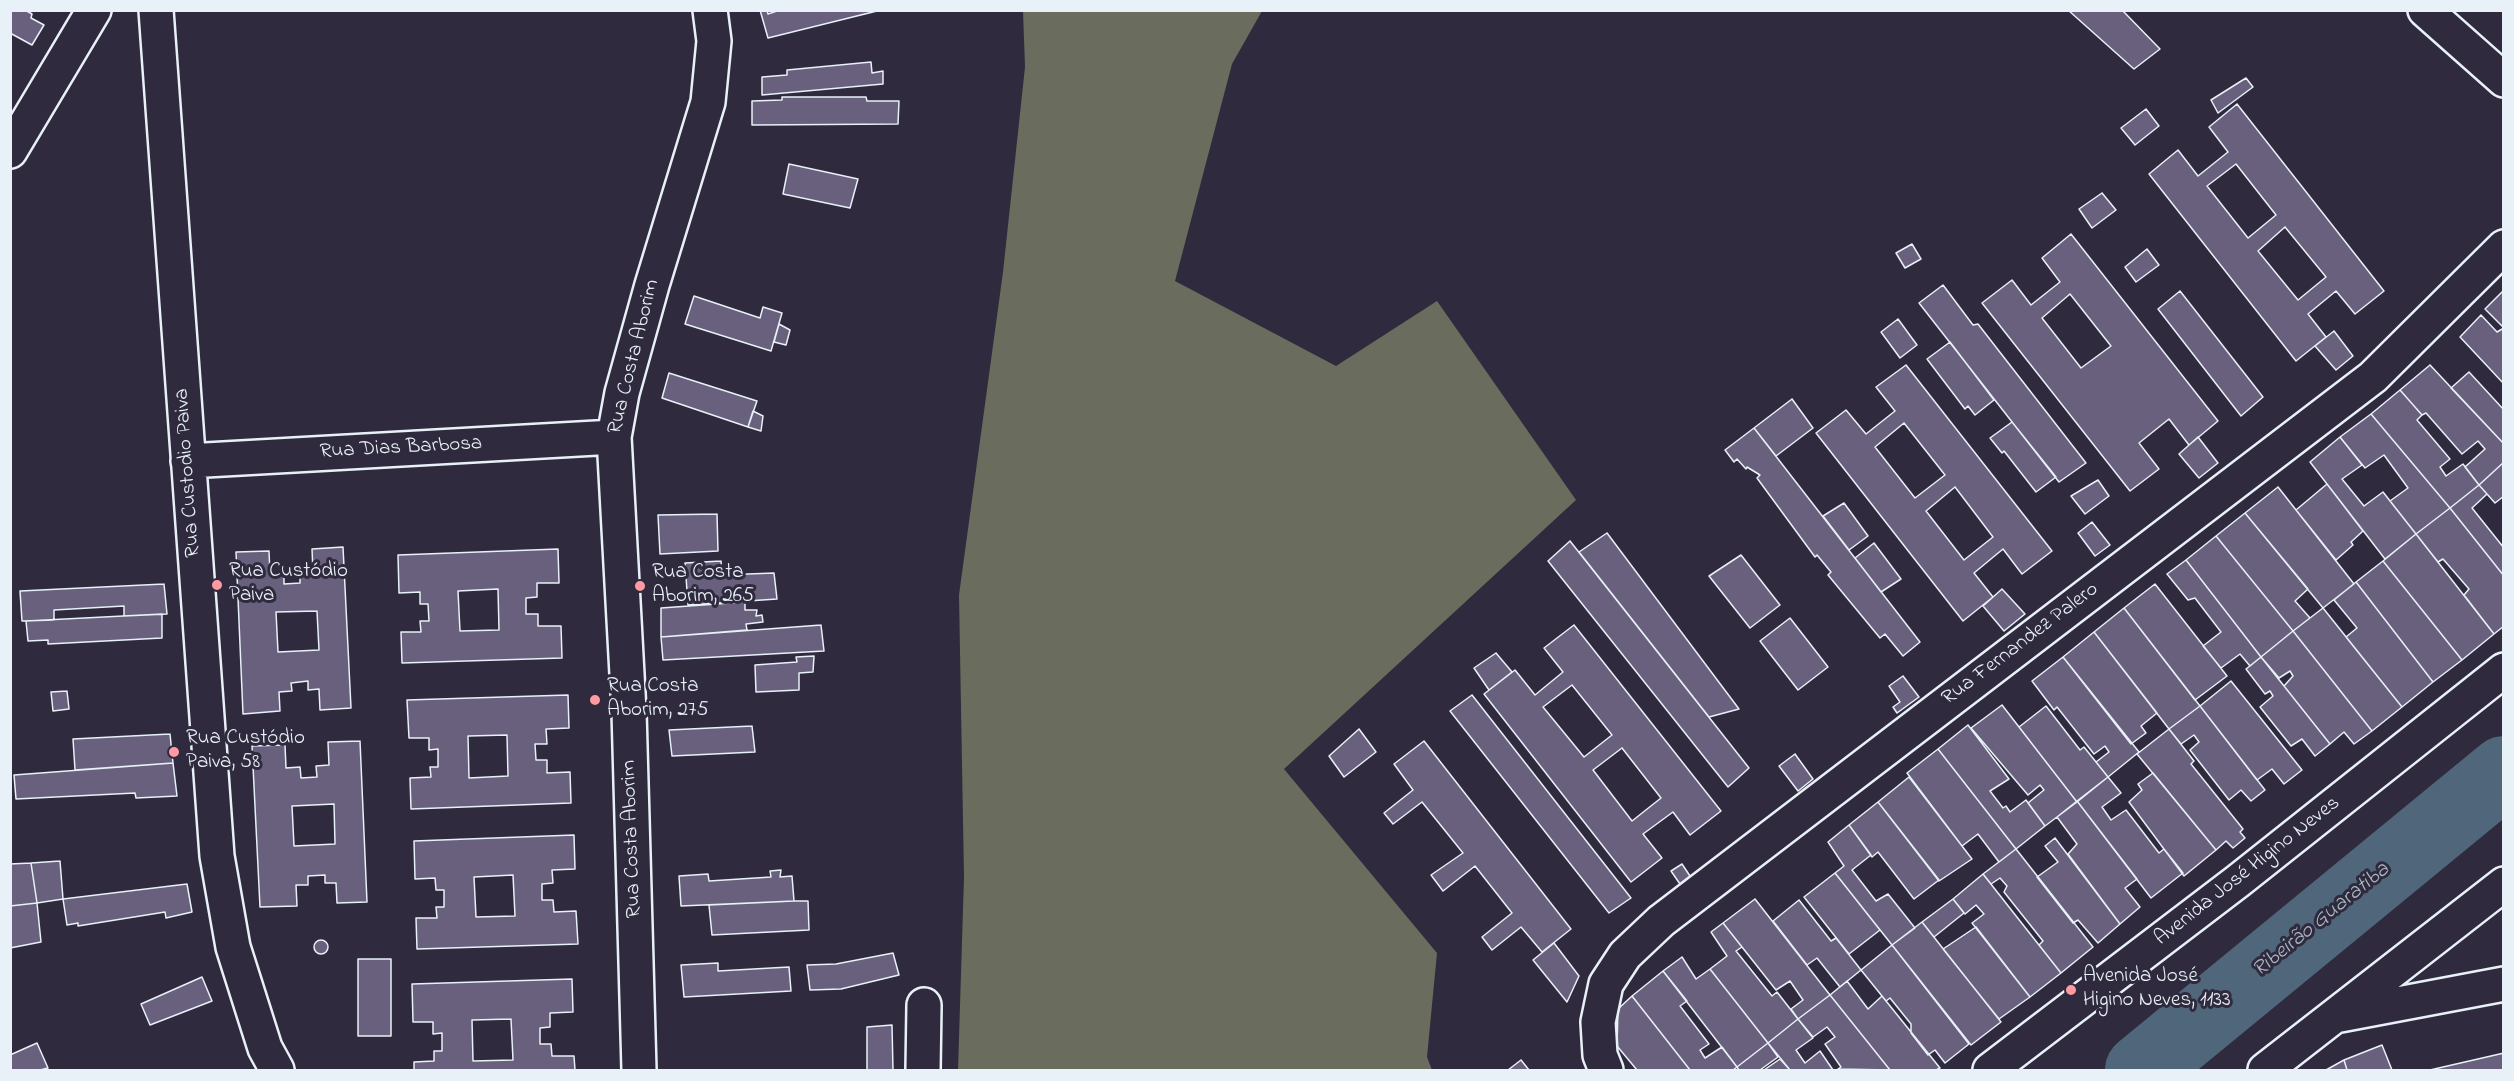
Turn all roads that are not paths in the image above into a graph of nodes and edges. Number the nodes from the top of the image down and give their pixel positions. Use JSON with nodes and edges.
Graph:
{"nodes":[{"id":1,"x":94,"y":10,"type":"edge"},
{"id":2,"x":156,"y":10,"type":"edge"},
{"id":3,"x":710,"y":10,"type":"edge"},
{"id":4,"x":2425,"y":10,"type":"edge"},
{"id":5,"x":2504,"y":80,"type":"edge"},
{"id":6,"x":10,"y":151,"type":"edge"},
{"id":7,"x":2504,"y":247,"type":"edge"},
{"id":8,"x":614,"y":437,"type":"junction"},
{"id":9,"x":188,"y":461,"type":"junction"},
{"id":10,"x":2504,"y":670,"type":"edge"},
{"id":11,"x":2504,"y":884,"type":"edge"},
{"id":12,"x":2504,"y":984,"type":"edge"},
{"id":13,"x":924,"y":1005,"type":"dead end"},
{"id":14,"x":2335,"y":1016,"type":"junction"},
{"id":15,"x":277,"y":1071,"type":"edge"},
{"id":16,"x":639,"y":1071,"type":"edge"},
{"id":17,"x":923,"y":1071,"type":"edge"},
{"id":18,"x":1606,"y":1071,"type":"edge"},
{"id":19,"x":1990,"y":1071,"type":"edge"},
{"id":20,"x":2265,"y":1071,"type":"edge"}],
"edges":[{"from":1,"to":6,"type":"street"},
{"from":2,"to":9,"type":"street","name":"Rua Custodio Paiva"},
{"from":3,"to":8,"type":"street","name":"Rua Costa Aborim"},
{"from":4,"to":5,"type":"street"},
{"from":7,"to":18,"type":"street","name":"Rua Fernandez Palero"},
{"from":8,"to":9,"type":"street","name":"Rua Dias Barbosa"},
{"from":8,"to":16,"type":"street","name":"Rua Costa Aborim"},
{"from":9,"to":15,"type":"street","name":"Rua Custodio Paiva"},
{"from":10,"to":19,"type":"street","name":"Avenida José Higino Neves"},
{"from":11,"to":14,"type":"street"},
{"from":12,"to":14,"type":"street"},
{"from":13,"to":17,"type":"street"},
{"from":14,"to":20,"type":"street"}]}
